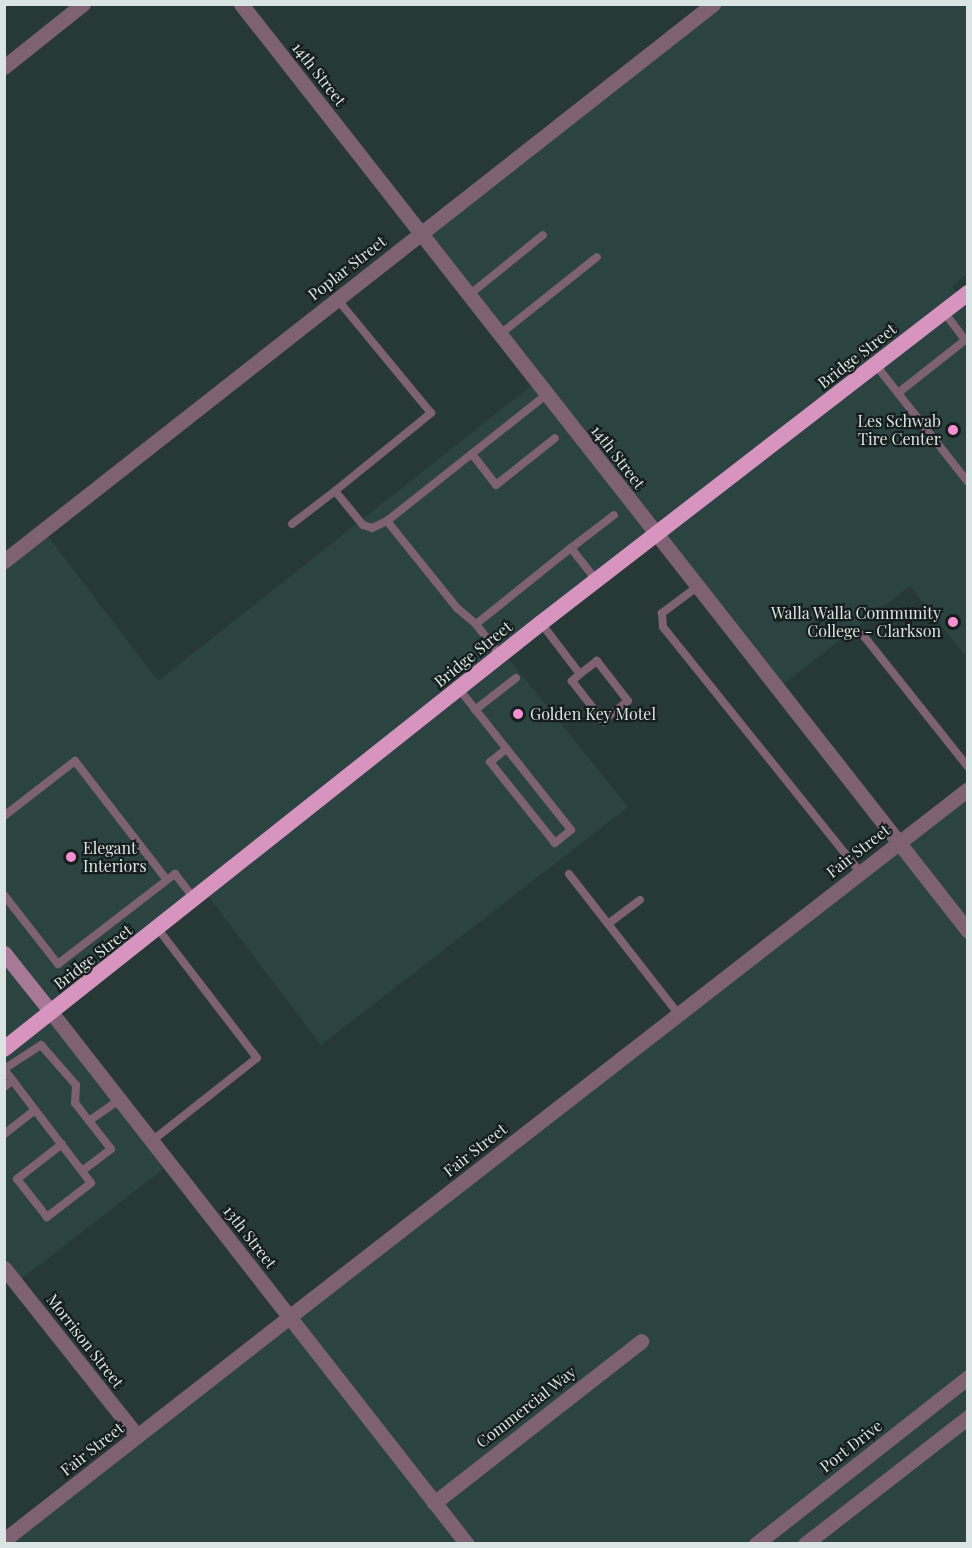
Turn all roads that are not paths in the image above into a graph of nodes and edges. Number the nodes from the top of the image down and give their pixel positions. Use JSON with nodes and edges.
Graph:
{"nodes":[{"id":1,"x":83,"y":4,"type":"edge"},
{"id":2,"x":241,"y":4,"type":"edge"},
{"id":3,"x":713,"y":4,"type":"edge"},
{"id":4,"x":4,"y":67,"type":"edge"},
{"id":5,"x":420,"y":233,"type":"junction"},
{"id":6,"x":543,"y":235,"type":"dead end"},
{"id":7,"x":597,"y":257,"type":"dead end"},
{"id":8,"x":968,"y":293,"type":"edge"},
{"id":9,"x":468,"y":296,"type":"junction"},
{"id":10,"x":337,"y":299,"type":"junction"},
{"id":11,"x":943,"y":311,"type":"junction"},
{"id":12,"x":499,"y":335,"type":"junction"},
{"id":13,"x":966,"y":339,"type":"edge"},
{"id":14,"x":875,"y":364,"type":"junction"},
{"id":15,"x":898,"y":393,"type":"junction"},
{"id":16,"x":546,"y":395,"type":"junction"},
{"id":17,"x":555,"y":438,"type":"dead end"},
{"id":18,"x":472,"y":454,"type":"junction"},
{"id":19,"x":968,"y":482,"type":"edge"},
{"id":20,"x":335,"y":491,"type":"junction"},
{"id":21,"x":614,"y":515,"type":"dead end"},
{"id":22,"x":387,"y":521,"type":"junction"},
{"id":23,"x":292,"y":524,"type":"dead end"},
{"id":24,"x":657,"y":536,"type":"junction"},
{"id":25,"x":571,"y":548,"type":"junction"},
{"id":26,"x":4,"y":561,"type":"edge"},
{"id":27,"x":597,"y":581,"type":"junction"},
{"id":28,"x":697,"y":587,"type":"junction"},
{"id":29,"x":541,"y":623,"type":"junction"},
{"id":30,"x":476,"y":624,"type":"junction"},
{"id":31,"x":863,"y":635,"type":"dead end"},
{"id":32,"x":501,"y":655,"type":"junction"},
{"id":33,"x":580,"y":674,"type":"junction"},
{"id":34,"x":516,"y":678,"type":"dead end"},
{"id":35,"x":459,"y":689,"type":"junction"},
{"id":36,"x":476,"y":710,"type":"junction"},
{"id":37,"x":506,"y":749,"type":"junction"},
{"id":38,"x":968,"y":767,"type":"edge"},
{"id":39,"x":968,"y":789,"type":"edge"},
{"id":40,"x":4,"y":816,"type":"edge"},
{"id":41,"x":897,"y":844,"type":"junction"},
{"id":42,"x":860,"y":872,"type":"junction"},
{"id":43,"x":569,"y":874,"type":"dead end"},
{"id":44,"x":167,"y":880,"type":"junction"},
{"id":45,"x":4,"y":895,"type":"edge"},
{"id":46,"x":195,"y":899,"type":"junction"},
{"id":47,"x":640,"y":900,"type":"dead end"},
{"id":48,"x":608,"y":924,"type":"junction"},
{"id":49,"x":158,"y":929,"type":"junction"},
{"id":50,"x":968,"y":931,"type":"edge"},
{"id":51,"x":4,"y":953,"type":"edge"},
{"id":52,"x":51,"y":1012,"type":"junction"},
{"id":53,"x":679,"y":1015,"type":"junction"},
{"id":54,"x":4,"y":1049,"type":"edge"},
{"id":55,"x":4,"y":1069,"type":"edge"},
{"id":56,"x":13,"y":1080,"type":"junction"},
{"id":57,"x":4,"y":1087,"type":"edge"},
{"id":58,"x":120,"y":1099,"type":"junction"},
{"id":59,"x":36,"y":1110,"type":"junction"},
{"id":60,"x":89,"y":1121,"type":"junction"},
{"id":61,"x":4,"y":1134,"type":"edge"},
{"id":62,"x":153,"y":1140,"type":"junction"},
{"id":63,"x":62,"y":1144,"type":"junction"},
{"id":64,"x":82,"y":1171,"type":"junction"},
{"id":65,"x":4,"y":1268,"type":"edge"},
{"id":66,"x":289,"y":1317,"type":"junction"},
{"id":67,"x":641,"y":1341,"type":"dead end"},
{"id":68,"x":968,"y":1377,"type":"edge"},
{"id":69,"x":968,"y":1417,"type":"edge"},
{"id":70,"x":137,"y":1436,"type":"junction"},
{"id":71,"x":434,"y":1503,"type":"junction"},
{"id":72,"x":4,"y":1540,"type":"edge"},
{"id":73,"x":467,"y":1544,"type":"edge"},
{"id":74,"x":756,"y":1544,"type":"edge"},
{"id":75,"x":805,"y":1544,"type":"edge"}],
"edges":[{"from":1,"to":4,"type":"street"},
{"from":2,"to":5,"type":"street","name":"14th Street"},
{"from":3,"to":5,"type":"street","name":"Poplar Street"},
{"from":5,"to":9,"type":"street","name":"14th Street"},
{"from":5,"to":10,"type":"street","name":"Poplar Street"},
{"from":6,"to":9,"type":"lane"},
{"from":7,"to":12,"type":"lane"},
{"from":8,"to":11,"type":"highway","name":"Bridge Street"},
{"from":9,"to":12,"type":"street","name":"14th Street"},
{"from":10,"to":20,"type":"lane"},
{"from":10,"to":26,"type":"street","name":"Poplar Street"},
{"from":11,"to":13,"type":"lane"},
{"from":11,"to":14,"type":"highway","name":"Bridge Street"},
{"from":12,"to":16,"type":"street","name":"14th Street"},
{"from":13,"to":15,"type":"lane"},
{"from":14,"to":15,"type":"lane"},
{"from":14,"to":24,"type":"highway","name":"Bridge Street"},
{"from":15,"to":19,"type":"lane"},
{"from":16,"to":18,"type":"lane"},
{"from":16,"to":24,"type":"street","name":"14th Street"},
{"from":17,"to":18,"type":"lane"},
{"from":18,"to":22,"type":"lane"},
{"from":20,"to":22,"type":"lane"},
{"from":20,"to":23,"type":"lane"},
{"from":21,"to":25,"type":"lane"},
{"from":22,"to":30,"type":"lane"},
{"from":24,"to":27,"type":"highway","name":"Bridge Street"},
{"from":24,"to":28,"type":"street","name":"14th Street"},
{"from":25,"to":27,"type":"lane"},
{"from":25,"to":30,"type":"lane"},
{"from":27,"to":29,"type":"highway","name":"Bridge Street"},
{"from":28,"to":41,"type":"street","name":"14th Street"},
{"from":28,"to":42,"type":"lane"},
{"from":29,"to":32,"type":"highway","name":"Bridge Street"},
{"from":29,"to":33,"type":"lane"},
{"from":30,"to":32,"type":"lane"},
{"from":31,"to":38,"type":"lane"},
{"from":32,"to":35,"type":"highway","name":"Bridge Street"},
{"from":33,"to":33,"type":"lane"},
{"from":34,"to":36,"type":"lane"},
{"from":35,"to":36,"type":"lane"},
{"from":35,"to":46,"type":"highway","name":"Bridge Street"},
{"from":36,"to":37,"type":"lane"},
{"from":37,"to":37,"type":"lane"},
{"from":39,"to":41,"type":"street","name":"Fair Street"},
{"from":40,"to":44,"type":"lane"},
{"from":41,"to":42,"type":"street","name":"Fair Street"},
{"from":41,"to":50,"type":"street","name":"14th Street"},
{"from":42,"to":53,"type":"street","name":"Fair Street"},
{"from":43,"to":48,"type":"lane"},
{"from":44,"to":45,"type":"lane"},
{"from":44,"to":46,"type":"lane"},
{"from":46,"to":49,"type":"highway","name":"Bridge Street"},
{"from":47,"to":48,"type":"lane"},
{"from":48,"to":53,"type":"lane"},
{"from":49,"to":52,"type":"highway","name":"Bridge Street"},
{"from":49,"to":62,"type":"lane"},
{"from":51,"to":52,"type":"main road","name":"13th Street"},
{"from":52,"to":54,"type":"highway","name":"Bridge Street"},
{"from":52,"to":58,"type":"street","name":"13th Street"},
{"from":53,"to":66,"type":"street","name":"Fair Street"},
{"from":55,"to":56,"type":"lane"},
{"from":55,"to":60,"type":"lane"},
{"from":56,"to":57,"type":"lane"},
{"from":56,"to":59,"type":"lane"},
{"from":58,"to":60,"type":"lane"},
{"from":58,"to":62,"type":"street","name":"13th Street"},
{"from":59,"to":61,"type":"lane"},
{"from":59,"to":63,"type":"lane"},
{"from":60,"to":64,"type":"lane"},
{"from":62,"to":66,"type":"street","name":"13th Street"},
{"from":63,"to":64,"type":"lane"},
{"from":63,"to":64,"type":"lane"},
{"from":65,"to":70,"type":"street","name":"Morrison Street"},
{"from":66,"to":70,"type":"street","name":"Fair Street"},
{"from":66,"to":71,"type":"street","name":"13th Street"},
{"from":67,"to":71,"type":"street","name":"Commercial Way"},
{"from":68,"to":74,"type":"street","name":"Port Drive"},
{"from":69,"to":75,"type":"street"},
{"from":70,"to":72,"type":"street","name":"Fair Street"},
{"from":71,"to":73,"type":"street","name":"13th Street"}]}
